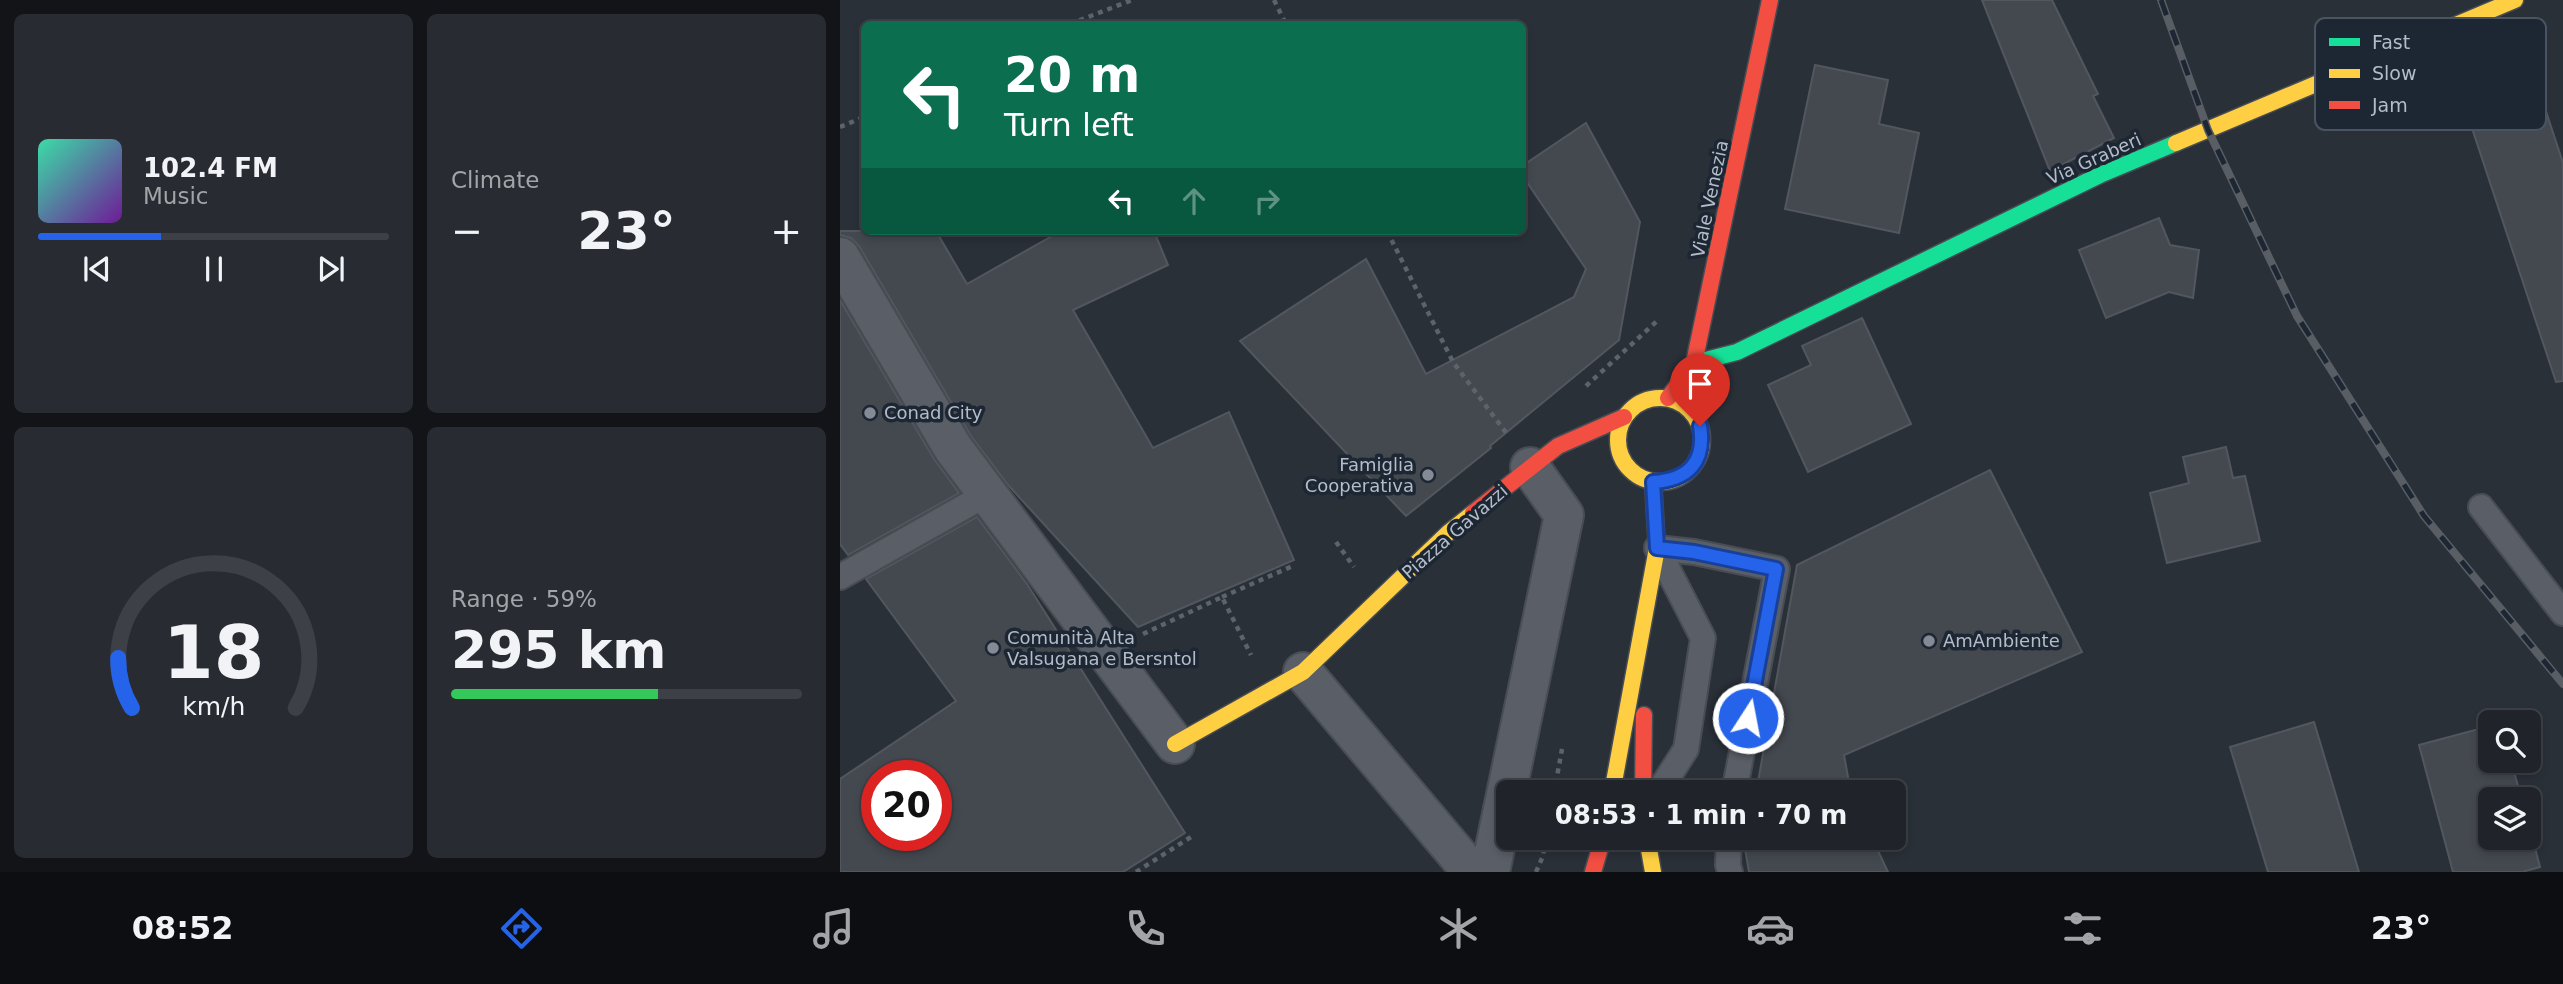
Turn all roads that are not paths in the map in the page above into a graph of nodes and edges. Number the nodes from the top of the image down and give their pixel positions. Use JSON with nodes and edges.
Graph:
{"nodes":[{"id":1,"x":1770,"y":0,"type":"edge"},
{"id":2,"x":2515,"y":0,"type":"edge"},
{"id":3,"x":2472,"y":18,"type":"edge"},
{"id":4,"x":2315,"y":84,"type":"edge"},
{"id":5,"x":840,"y":257,"type":"edge"},
{"id":6,"x":1694,"y":363,"type":"junction"},
{"id":7,"x":1668,"y":398,"type":"junction"},
{"id":8,"x":1624,"y":417,"type":"junction"},
{"id":9,"x":1530,"y":467,"type":"junction"},
{"id":10,"x":1653,"y":482,"type":"junction"},
{"id":11,"x":987,"y":494,"type":"junction"},
{"id":12,"x":2481,"y":507,"type":"dead end"},
{"id":13,"x":1657,"y":548,"type":"junction"},
{"id":14,"x":840,"y":577,"type":"edge"},
{"id":15,"x":2563,"y":613,"type":"edge"},
{"id":16,"x":1644,"y":622,"type":"junction"},
{"id":17,"x":1303,"y":672,"type":"junction"},
{"id":18,"x":1175,"y":744,"type":"joint"},
{"id":19,"x":1614,"y":780,"type":"edge"},
{"id":20,"x":1643,"y":780,"type":"edge"},
{"id":21,"x":1666,"y":780,"type":"edge"},
{"id":22,"x":1736,"y":780,"type":"edge"},
{"id":23,"x":1599,"y":850,"type":"edge"},
{"id":24,"x":1649,"y":850,"type":"edge"},
{"id":25,"x":1729,"y":850,"type":"edge"},
{"id":26,"x":1472,"y":872,"type":"edge"},
{"id":27,"x":1490,"y":872,"type":"edge"},
{"id":28,"x":1593,"y":872,"type":"edge"},
{"id":29,"x":1653,"y":872,"type":"edge"},
{"id":30,"x":1730,"y":872,"type":"edge"}],
"edges":[{"from":1,"to":6,"type":"street","name":"Viale Venezia"},
{"from":2,"to":3,"type":"street","name":"Via Graberi"},
{"from":4,"to":6,"type":"street","name":"Via Graberi"},
{"from":5,"to":11,"type":"street"},
{"from":6,"to":7,"type":"street","name":"Viale Venezia"},
{"from":7,"to":8,"type":"street"},
{"from":7,"to":10,"type":"street"},
{"from":8,"to":9,"type":"street","name":"Piazza Gavazzi"},
{"from":8,"to":10,"type":"street"},
{"from":9,"to":17,"type":"street","name":"Piazza Gavazzi"},
{"from":9,"to":27,"type":"street"},
{"from":10,"to":13,"type":"street"},
{"from":11,"to":14,"type":"lane"},
{"from":11,"to":18,"type":"street"},
{"from":12,"to":15,"type":"lane"},
{"from":13,"to":16,"type":"street"},
{"from":13,"to":21,"type":"lane"},
{"from":13,"to":22,"type":"lane"},
{"from":16,"to":19,"type":"street"},
{"from":16,"to":20,"type":"street"},
{"from":17,"to":18,"type":"street","name":"Piazza Gavazzi"},
{"from":17,"to":26,"type":"street"},
{"from":23,"to":28,"type":"street"},
{"from":24,"to":29,"type":"street"},
{"from":25,"to":30,"type":"lane"}]}
